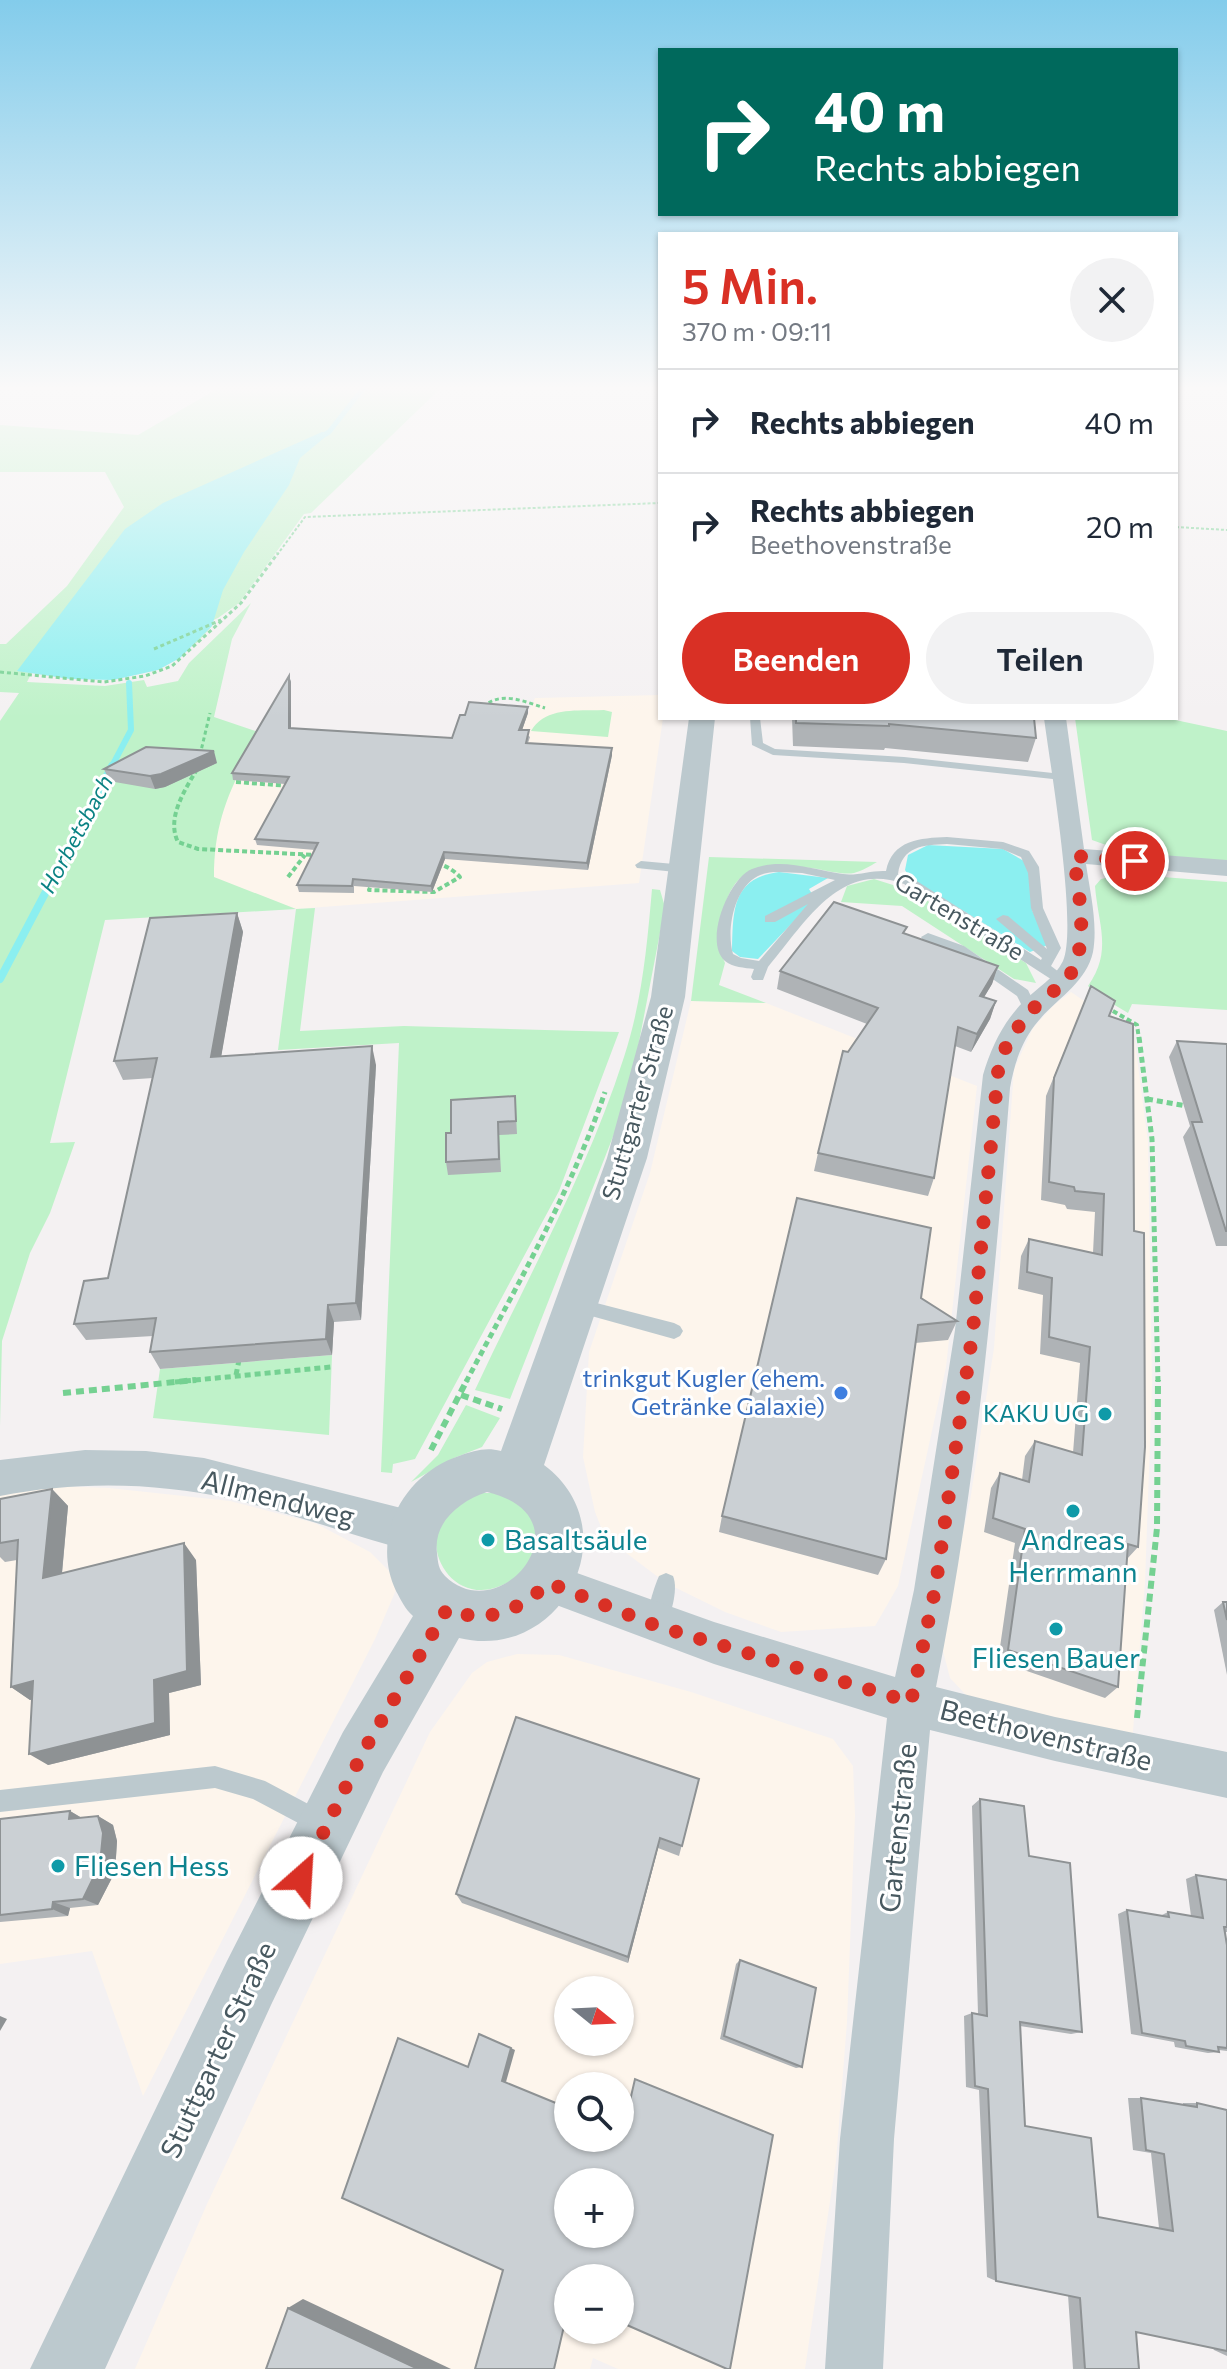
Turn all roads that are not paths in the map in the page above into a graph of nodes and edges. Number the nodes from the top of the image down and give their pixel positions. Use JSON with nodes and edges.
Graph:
{"nodes":[{"id":1,"x":702,"y":720,"type":"edge"},
{"id":2,"x":755,"y":720,"type":"edge"},
{"id":3,"x":1055,"y":720,"type":"edge"},
{"id":4,"x":1062,"y":777,"type":"junction"},
{"id":5,"x":1074,"y":856,"type":"junction"},
{"id":6,"x":641,"y":865,"type":"dead end"},
{"id":7,"x":1227,"y":868,"type":"edge"},
{"id":8,"x":685,"y":869,"type":"junction"},
{"id":9,"x":892,"y":874,"type":"junction"},
{"id":10,"x":848,"y":879,"type":"junction"},
{"id":11,"x":832,"y":888,"type":"junction"},
{"id":12,"x":770,"y":919,"type":"dead end"},
{"id":13,"x":1003,"y":919,"type":"dead end"},
{"id":14,"x":928,"y":937,"type":"dead end"},
{"id":15,"x":1052,"y":969,"type":"junction"},
{"id":16,"x":1031,"y":1011,"type":"junction"},
{"id":17,"x":576,"y":1304,"type":"junction"},
{"id":18,"x":674,"y":1331,"type":"dead end"},
{"id":19,"x":517,"y":1474,"type":"junction"},
{"id":20,"x":0,"y":1478,"type":"edge"},
{"id":21,"x":413,"y":1530,"type":"junction"},
{"id":22,"x":549,"y":1583,"type":"junction"},
{"id":23,"x":666,"y":1583,"type":"dead end"},
{"id":24,"x":447,"y":1609,"type":"junction"},
{"id":25,"x":657,"y":1626,"type":"junction"},
{"id":26,"x":911,"y":1702,"type":"junction"},
{"id":27,"x":1227,"y":1775,"type":"edge"},
{"id":28,"x":0,"y":1801,"type":"edge"},
{"id":29,"x":327,"y":1826,"type":"junction"},
{"id":30,"x":861,"y":2366,"type":"edge"},
{"id":31,"x":67,"y":2369,"type":"edge"}],
"edges":[{"from":1,"to":8,"type":"street","name":"Stuttgarter Straße"},
{"from":2,"to":4,"type":"lane"},
{"from":3,"to":4,"type":"street","name":"Gartenstraße"},
{"from":4,"to":5,"type":"street","name":"Gartenstraße"},
{"from":5,"to":7,"type":"street"},
{"from":5,"to":15,"type":"street","name":"Gartenstraße"},
{"from":6,"to":8,"type":"lane"},
{"from":8,"to":17,"type":"street","name":"Stuttgarter Straße"},
{"from":9,"to":10,"type":"lane","name":"Gartenstraße"},
{"from":9,"to":15,"type":"lane","name":"Gartenstraße"},
{"from":9,"to":15,"type":"lane"},
{"from":10,"to":11,"type":"lane","name":"Gartenstraße"},
{"from":10,"to":11,"type":"lane","name":"Gartenstraße"},
{"from":11,"to":12,"type":"lane"},
{"from":13,"to":15,"type":"lane"},
{"from":14,"to":16,"type":"lane"},
{"from":15,"to":16,"type":"street","name":"Gartenstraße"},
{"from":16,"to":26,"type":"street","name":"Gartenstraße"},
{"from":17,"to":18,"type":"lane"},
{"from":17,"to":19,"type":"street","name":"Stuttgarter Straße"},
{"from":19,"to":21,"type":"street"},
{"from":19,"to":22,"type":"street"},
{"from":20,"to":21,"type":"street","name":"Allmendweg"},
{"from":21,"to":24,"type":"street"},
{"from":22,"to":24,"type":"street"},
{"from":22,"to":25,"type":"street","name":"Beethovenstraße"},
{"from":23,"to":25,"type":"lane"},
{"from":24,"to":29,"type":"street","name":"Stuttgarter Straße"},
{"from":25,"to":26,"type":"street","name":"Beethovenstraße"},
{"from":26,"to":27,"type":"street","name":"Beethovenstraße"},
{"from":26,"to":30,"type":"street","name":"Gartenstraße"},
{"from":28,"to":29,"type":"lane"},
{"from":29,"to":31,"type":"street","name":"Stuttgarter Straße"}]}
